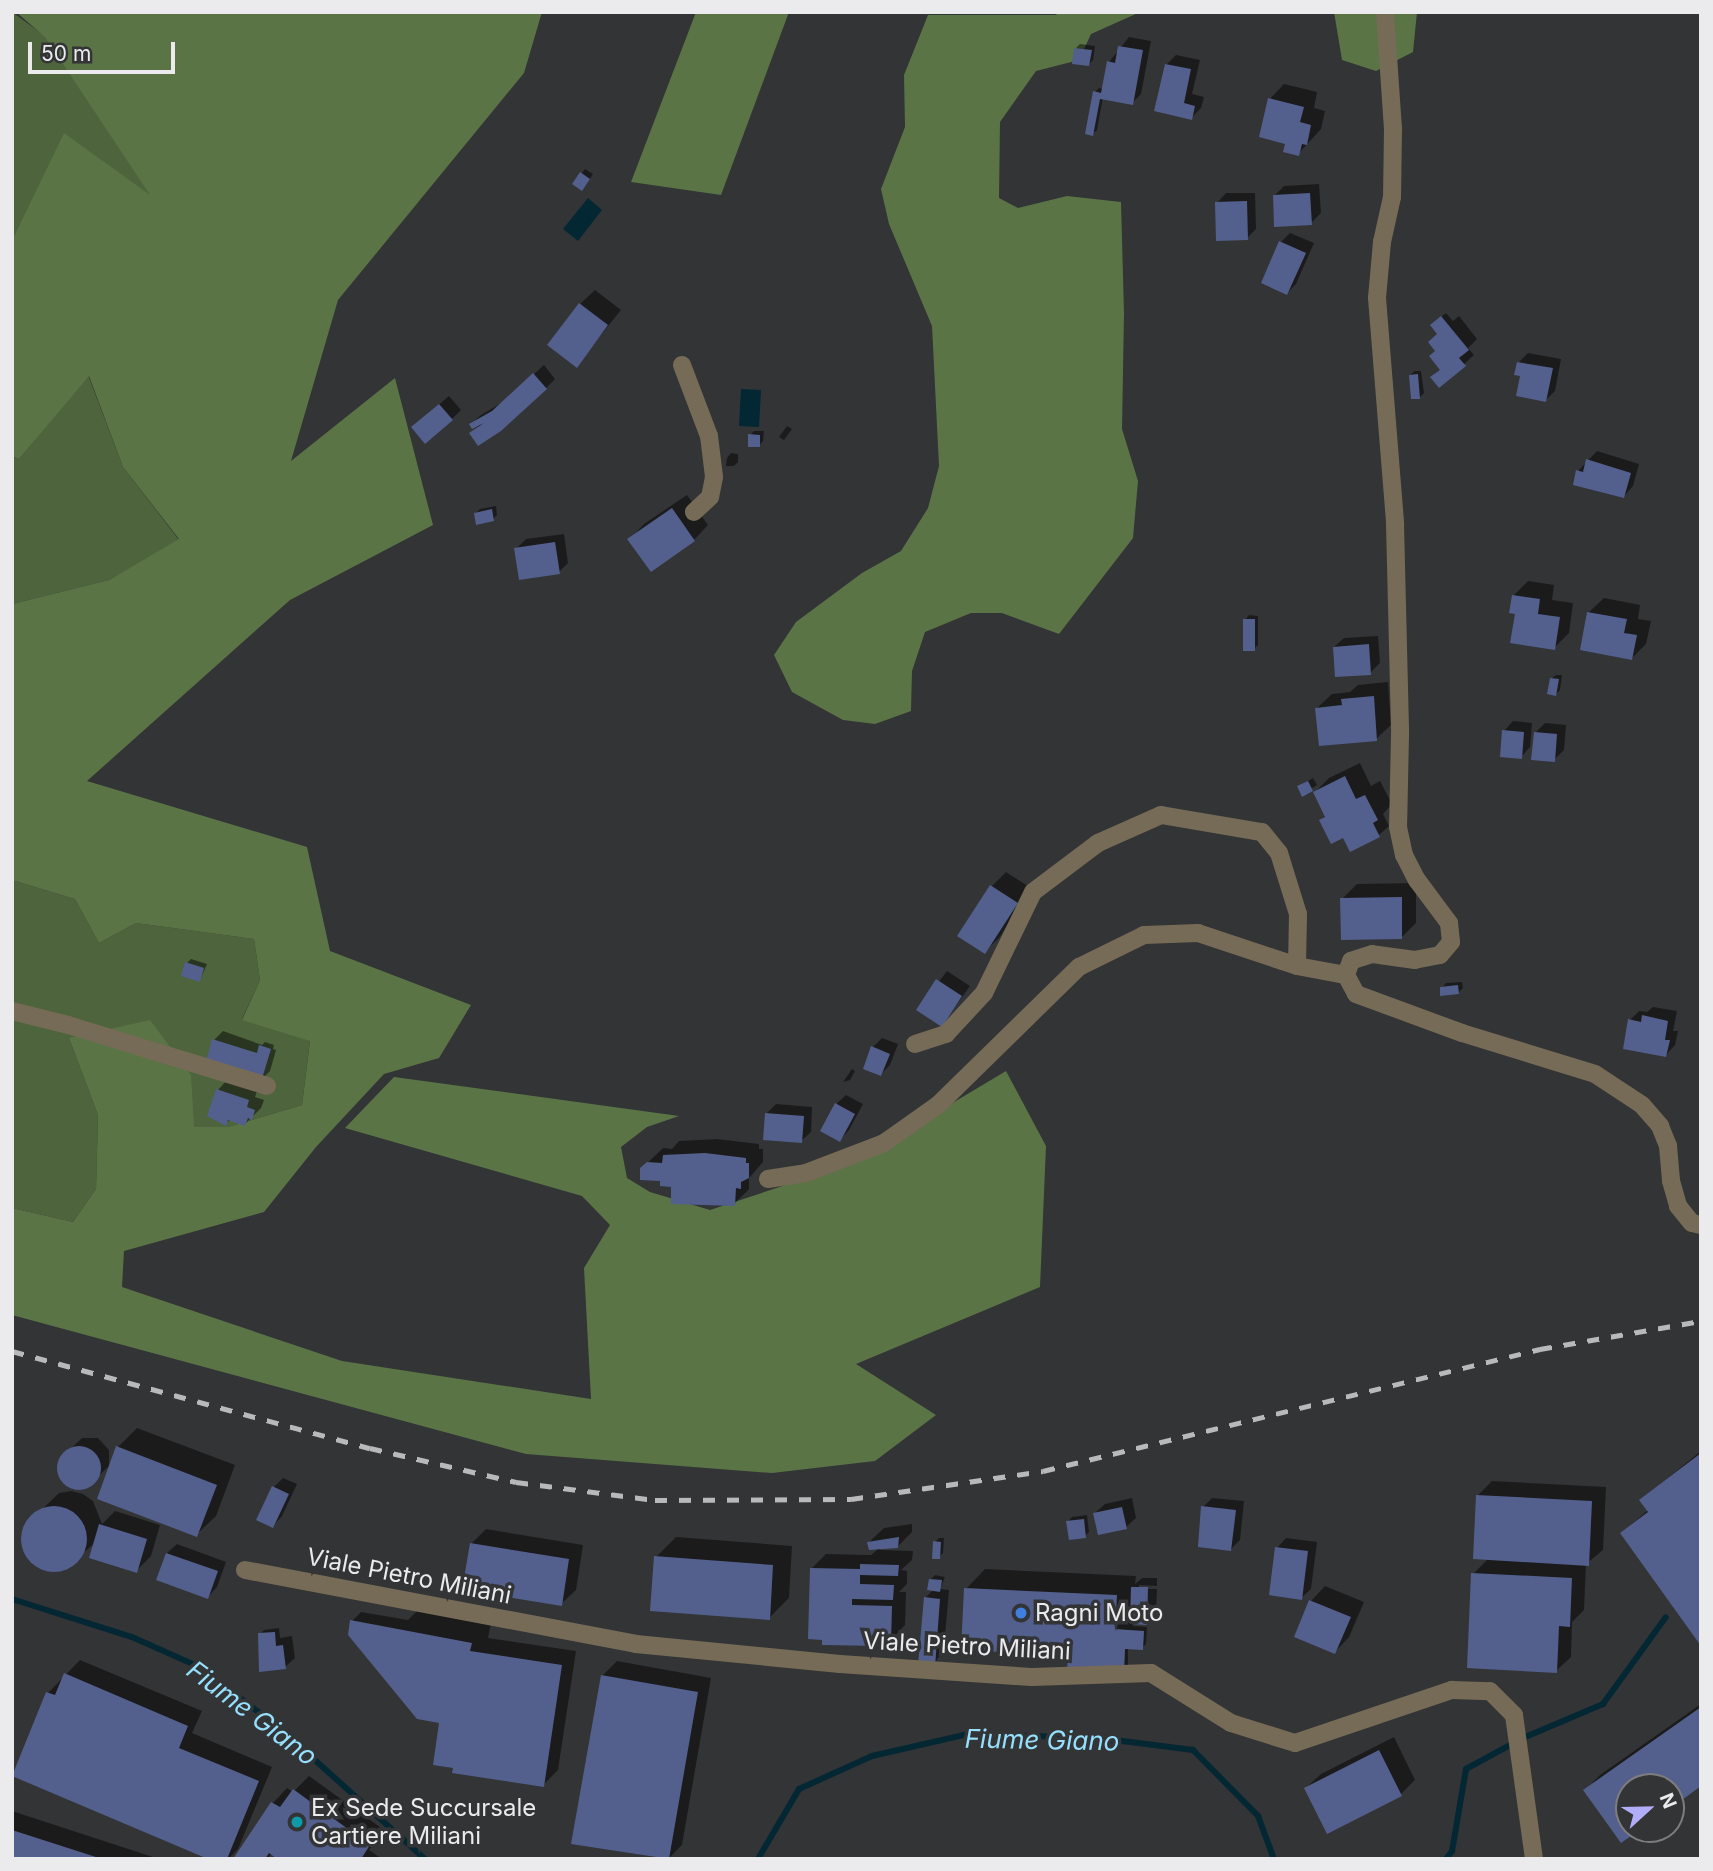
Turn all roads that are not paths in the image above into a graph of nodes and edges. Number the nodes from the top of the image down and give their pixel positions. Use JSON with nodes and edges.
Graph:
{"nodes":[{"id":1,"x":1385,"y":12,"type":"edge"},
{"id":2,"x":682,"y":365,"type":"dead end"},
{"id":3,"x":694,"y":512,"type":"dead end"},
{"id":4,"x":1297,"y":966,"type":"junction"},
{"id":5,"x":1346,"y":975,"type":"junction"},
{"id":6,"x":12,"y":1011,"type":"edge"},
{"id":7,"x":915,"y":1044,"type":"dead end"},
{"id":8,"x":267,"y":1086,"type":"dead end"},
{"id":9,"x":768,"y":1179,"type":"dead end"},
{"id":10,"x":1701,"y":1225,"type":"edge"},
{"id":11,"x":245,"y":1570,"type":"dead end"},
{"id":12,"x":1534,"y":1859,"type":"edge"}],
"edges":[{"from":1,"to":5,"type":"street"},
{"from":2,"to":3,"type":"street"},
{"from":4,"to":5,"type":"street"},
{"from":4,"to":7,"type":"street"},
{"from":4,"to":9,"type":"street"},
{"from":5,"to":10,"type":"street"},
{"from":6,"to":8,"type":"street"},
{"from":11,"to":12,"type":"street","name":"Viale Pietro Miliani"}]}
